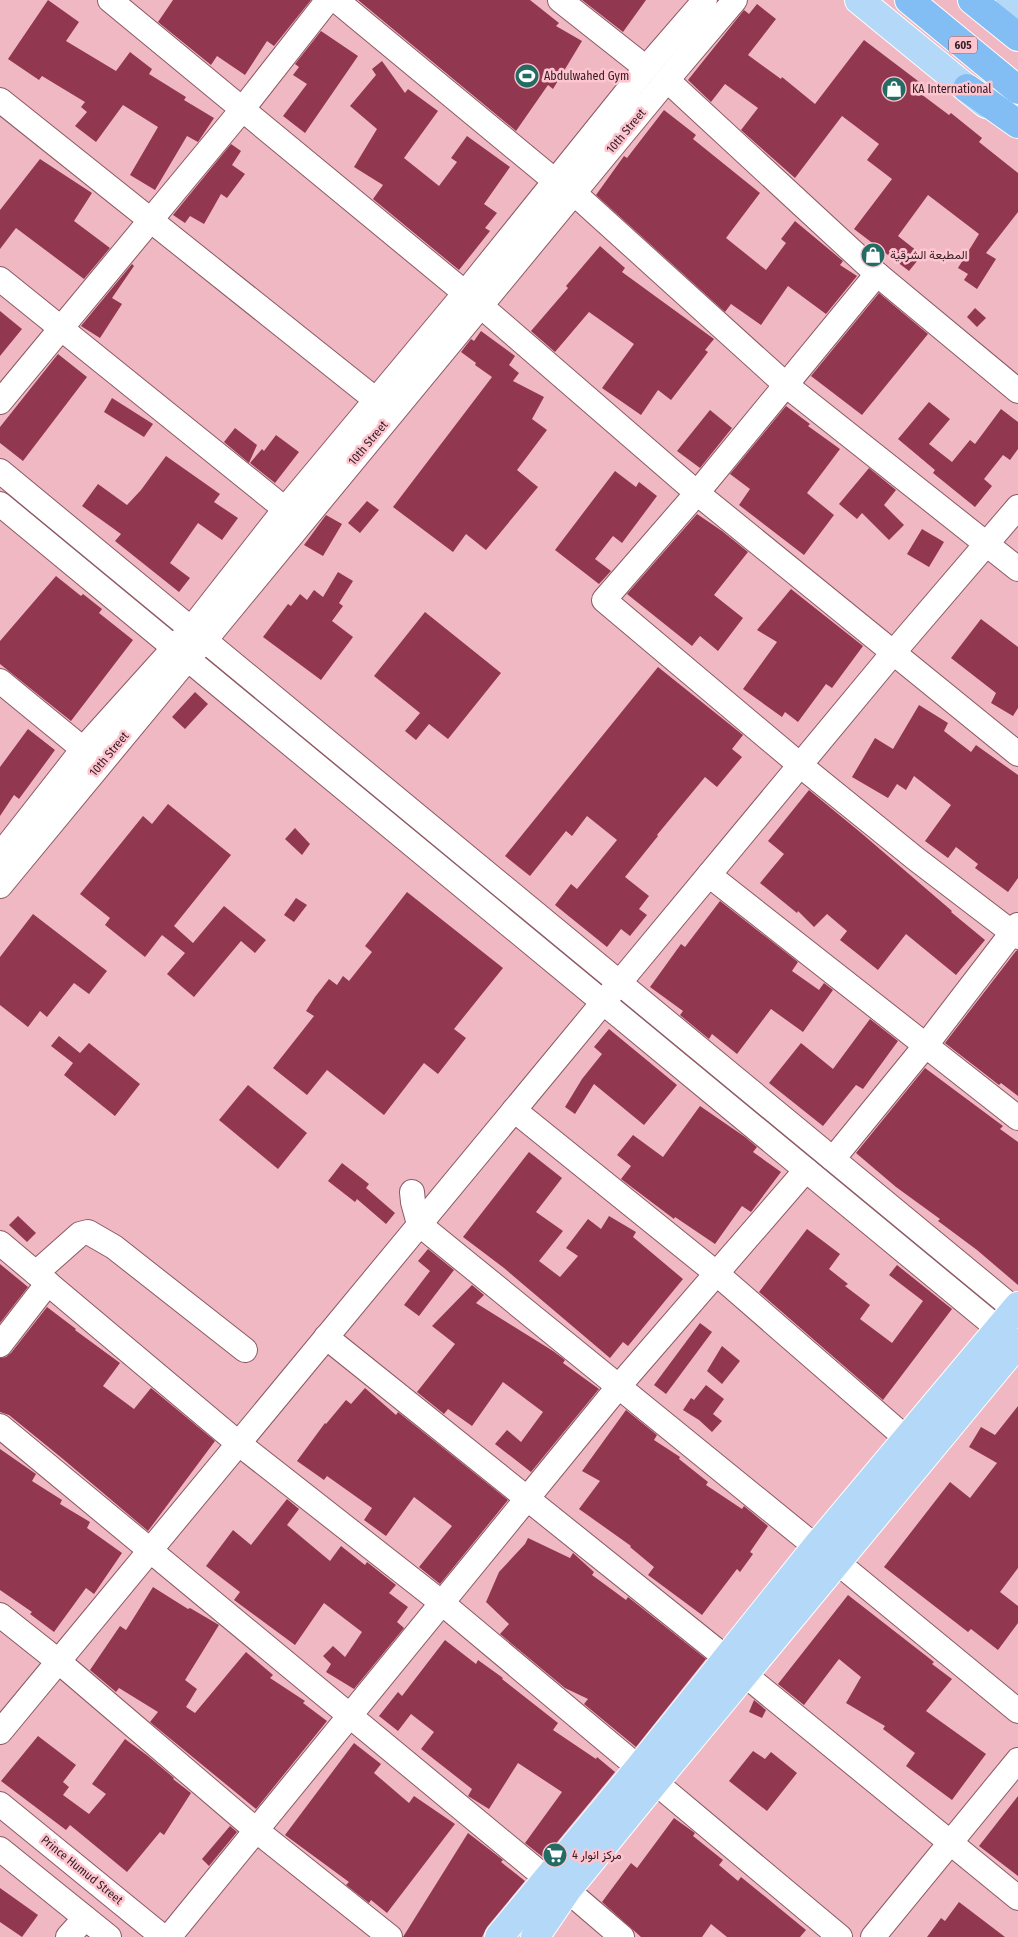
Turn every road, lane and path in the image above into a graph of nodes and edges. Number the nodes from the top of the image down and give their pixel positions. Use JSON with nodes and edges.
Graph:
{"nodes":[{"id":1,"x":110,"y":0,"type":"edge"},
{"id":2,"x":328,"y":0,"type":"edge"},
{"id":3,"x":336,"y":0,"type":"edge"},
{"id":4,"x":560,"y":0,"type":"edge"},
{"id":5,"x":705,"y":0,"type":"edge"},
{"id":6,"x":735,"y":0,"type":"edge"},
{"id":7,"x":860,"y":0,"type":"edge"},
{"id":8,"x":871,"y":0,"type":"edge"},
{"id":9,"x":909,"y":0,"type":"edge"},
{"id":10,"x":972,"y":0,"type":"edge"},
{"id":11,"x":1010,"y":0,"type":"edge"},
{"id":12,"x":1018,"y":7,"type":"edge"},
{"id":13,"x":900,"y":32,"type":"junction"},
{"id":14,"x":1018,"y":38,"type":"edge"},
{"id":15,"x":646,"y":68,"type":"junction"},
{"id":16,"x":667,"y":80,"type":"junction"},
{"id":17,"x":968,"y":88,"type":"junction"},
{"id":18,"x":1018,"y":90,"type":"edge"},
{"id":19,"x":0,"y":100,"type":"edge"},
{"id":20,"x":243,"y":109,"type":"junction"},
{"id":21,"x":1018,"y":124,"type":"edge"},
{"id":22,"x":1018,"y":131,"type":"edge"},
{"id":23,"x":564,"y":187,"type":"junction"},
{"id":24,"x":151,"y":219,"type":"junction"},
{"id":25,"x":877,"y":274,"type":"junction"},
{"id":26,"x":0,"y":279,"type":"edge"},
{"id":27,"x":473,"y":300,"type":"junction"},
{"id":28,"x":62,"y":328,"type":"junction"},
{"id":29,"x":786,"y":385,"type":"junction"},
{"id":30,"x":1018,"y":391,"type":"edge"},
{"id":31,"x":376,"y":400,"type":"junction"},
{"id":32,"x":0,"y":402,"type":"edge"},
{"id":33,"x":0,"y":470,"type":"edge"},
{"id":34,"x":697,"y":493,"type":"junction"},
{"id":35,"x":0,"y":504,"type":"edge"},
{"id":36,"x":1018,"y":507,"type":"edge"},
{"id":37,"x":286,"y":509,"type":"junction"},
{"id":38,"x":987,"y":543,"type":"junction"},
{"id":39,"x":1018,"y":568,"type":"edge"},
{"id":40,"x":199,"y":634,"type":"junction"},
{"id":41,"x":182,"y":653,"type":"junction"},
{"id":42,"x":893,"y":653,"type":"junction"},
{"id":43,"x":0,"y":680,"type":"edge"},
{"id":44,"x":83,"y":750,"type":"junction"},
{"id":45,"x":1018,"y":754,"type":"edge"},
{"id":46,"x":800,"y":765,"type":"junction"},
{"id":47,"x":0,"y":854,"type":"edge"},
{"id":48,"x":709,"y":874,"type":"junction"},
{"id":49,"x":0,"y":886,"type":"edge"},
{"id":50,"x":1016,"y":932,"type":"edge"},
{"id":51,"x":620,"y":982,"type":"junction"},
{"id":52,"x":603,"y":1002,"type":"junction"},
{"id":53,"x":926,"y":1046,"type":"junction"},
{"id":54,"x":514,"y":1110,"type":"junction"},
{"id":55,"x":1018,"y":1118,"type":"edge"},
{"id":56,"x":833,"y":1159,"type":"junction"},
{"id":57,"x":806,"y":1170,"type":"junction"},
{"id":58,"x":412,"y":1192,"type":"dead end"},
{"id":59,"x":419,"y":1224,"type":"junction"},
{"id":60,"x":0,"y":1243,"type":"edge"},
{"id":61,"x":716,"y":1273,"type":"junction"},
{"id":62,"x":42,"y":1278,"type":"junction"},
{"id":63,"x":1015,"y":1327,"type":"edge"},
{"id":64,"x":326,"y":1337,"type":"junction"},
{"id":65,"x":0,"y":1345,"type":"edge"},
{"id":66,"x":245,"y":1350,"type":"dead end"},
{"id":67,"x":619,"y":1386,"type":"junction"},
{"id":68,"x":0,"y":1426,"type":"edge"},
{"id":69,"x":238,"y":1443,"type":"junction"},
{"id":70,"x":916,"y":1461,"type":"junction"},
{"id":71,"x":527,"y":1499,"type":"junction"},
{"id":72,"x":150,"y":1549,"type":"junction"},
{"id":73,"x":827,"y":1555,"type":"junction"},
{"id":74,"x":442,"y":1604,"type":"junction"},
{"id":75,"x":0,"y":1615,"type":"edge"},
{"id":76,"x":58,"y":1661,"type":"junction"},
{"id":77,"x":735,"y":1666,"type":"junction"},
{"id":78,"x":1018,"y":1711,"type":"edge"},
{"id":79,"x":349,"y":1717,"type":"junction"},
{"id":80,"x":0,"y":1732,"type":"edge"},
{"id":81,"x":1018,"y":1760,"type":"edge"},
{"id":82,"x":647,"y":1775,"type":"junction"},
{"id":83,"x":0,"y":1804,"type":"edge"},
{"id":84,"x":257,"y":1831,"type":"junction"},
{"id":85,"x":950,"y":1842,"type":"junction"},
{"id":86,"x":0,"y":1850,"type":"edge"},
{"id":87,"x":557,"y":1885,"type":"junction"},
{"id":88,"x":1018,"y":1898,"type":"edge"},
{"id":89,"x":85,"y":1918,"type":"junction"},
{"id":90,"x":68,"y":1937,"type":"edge"},
{"id":91,"x":109,"y":1937,"type":"edge"},
{"id":92,"x":163,"y":1937,"type":"edge"},
{"id":93,"x":169,"y":1937,"type":"edge"},
{"id":94,"x":390,"y":1937,"type":"edge"},
{"id":95,"x":499,"y":1937,"type":"edge"},
{"id":96,"x":535,"y":1937,"type":"edge"},
{"id":97,"x":622,"y":1937,"type":"edge"},
{"id":98,"x":840,"y":1937,"type":"edge"},
{"id":99,"x":873,"y":1937,"type":"edge"}],
"edges":[{"from":1,"to":20,"type":"street"},
{"from":2,"to":20,"type":"street"},
{"from":3,"to":23,"type":"street"},
{"from":4,"to":15,"type":"street"},
{"from":5,"to":15,"type":"street","name":"10th Street"},
{"from":6,"to":16,"type":"street","name":"10th Street"},
{"from":7,"to":13,"type":"main road"},
{"from":8,"to":13,"type":"main road"},
{"from":9,"to":18,"type":"highway","number":"605"},
{"from":10,"to":14,"type":"highway"},
{"from":11,"to":12,"type":"main road"},
{"from":13,"to":17,"type":"main road"},
{"from":15,"to":23,"type":"street","name":"10th Street"},
{"from":16,"to":23,"type":"street","name":"10th Street"},
{"from":16,"to":25,"type":"street"},
{"from":17,"to":21,"type":"highway"},
{"from":17,"to":22,"type":"main road"},
{"from":19,"to":24,"type":"street"},
{"from":20,"to":24,"type":"street"},
{"from":20,"to":27,"type":"street"},
{"from":23,"to":27,"type":"street","name":"10th Street"},
{"from":23,"to":29,"type":"street"},
{"from":24,"to":28,"type":"street"},
{"from":24,"to":31,"type":"street"},
{"from":25,"to":29,"type":"street"},
{"from":25,"to":30,"type":"street"},
{"from":26,"to":28,"type":"street"},
{"from":27,"to":31,"type":"street","name":"10th Street"},
{"from":27,"to":34,"type":"street"},
{"from":27,"to":40,"type":"street","name":"10th Street"},
{"from":28,"to":32,"type":"street"},
{"from":28,"to":37,"type":"street"},
{"from":29,"to":34,"type":"street"},
{"from":29,"to":38,"type":"street"},
{"from":31,"to":37,"type":"street","name":"10th Street"},
{"from":33,"to":40,"type":"street"},
{"from":34,"to":42,"type":"street"},
{"from":34,"to":46,"type":"street"},
{"from":35,"to":41,"type":"street"},
{"from":36,"to":38,"type":"street"},
{"from":37,"to":40,"type":"street","name":"10th Street"},
{"from":38,"to":39,"type":"street"},
{"from":38,"to":42,"type":"street"},
{"from":40,"to":41,"type":"street","name":"10th Street"},
{"from":40,"to":51,"type":"street"},
{"from":41,"to":44,"type":"street","name":"10th Street"},
{"from":41,"to":49,"type":"street","name":"10th Street"},
{"from":41,"to":52,"type":"street"},
{"from":42,"to":45,"type":"street"},
{"from":42,"to":46,"type":"street"},
{"from":43,"to":44,"type":"street"},
{"from":44,"to":47,"type":"street","name":"10th Street"},
{"from":46,"to":48,"type":"street"},
{"from":46,"to":50,"type":"street"},
{"from":48,"to":51,"type":"street"},
{"from":48,"to":53,"type":"street"},
{"from":50,"to":53,"type":"street"},
{"from":51,"to":52,"type":"street"},
{"from":51,"to":56,"type":"street"},
{"from":52,"to":54,"type":"street"},
{"from":52,"to":57,"type":"street"},
{"from":53,"to":55,"type":"street"},
{"from":53,"to":56,"type":"street"},
{"from":54,"to":59,"type":"street"},
{"from":54,"to":61,"type":"street"},
{"from":56,"to":63,"type":"street"},
{"from":57,"to":61,"type":"street"},
{"from":57,"to":63,"type":"street"},
{"from":58,"to":59,"type":"street"},
{"from":59,"to":64,"type":"street"},
{"from":59,"to":67,"type":"street"},
{"from":60,"to":62,"type":"street"},
{"from":61,"to":67,"type":"street"},
{"from":61,"to":70,"type":"street"},
{"from":62,"to":65,"type":"street"},
{"from":62,"to":66,"type":"street"},
{"from":62,"to":69,"type":"street"},
{"from":63,"to":70,"type":"main road"},
{"from":64,"to":69,"type":"street"},
{"from":64,"to":71,"type":"street"},
{"from":67,"to":71,"type":"street"},
{"from":67,"to":73,"type":"street"},
{"from":68,"to":72,"type":"street"},
{"from":69,"to":72,"type":"street"},
{"from":69,"to":74,"type":"street"},
{"from":70,"to":73,"type":"main road"},
{"from":71,"to":74,"type":"street"},
{"from":71,"to":77,"type":"street"},
{"from":72,"to":76,"type":"street"},
{"from":72,"to":79,"type":"street"},
{"from":73,"to":77,"type":"main road"},
{"from":73,"to":78,"type":"street"},
{"from":74,"to":79,"type":"street"},
{"from":74,"to":82,"type":"street"},
{"from":75,"to":76,"type":"street"},
{"from":76,"to":80,"type":"street"},
{"from":76,"to":84,"type":"street"},
{"from":77,"to":82,"type":"main road"},
{"from":77,"to":85,"type":"street"},
{"from":79,"to":84,"type":"street"},
{"from":79,"to":87,"type":"street"},
{"from":81,"to":85,"type":"street"},
{"from":82,"to":87,"type":"main road"},
{"from":82,"to":98,"type":"street"},
{"from":83,"to":92,"type":"street","name":"Prince Humud Street"},
{"from":84,"to":93,"type":"street"},
{"from":84,"to":94,"type":"street"},
{"from":85,"to":88,"type":"street"},
{"from":85,"to":99,"type":"street"},
{"from":86,"to":89,"type":"street"},
{"from":87,"to":95,"type":"main road"},
{"from":87,"to":96,"type":"main road"},
{"from":87,"to":97,"type":"street"},
{"from":89,"to":90,"type":"street"},
{"from":89,"to":91,"type":"street"}]}
